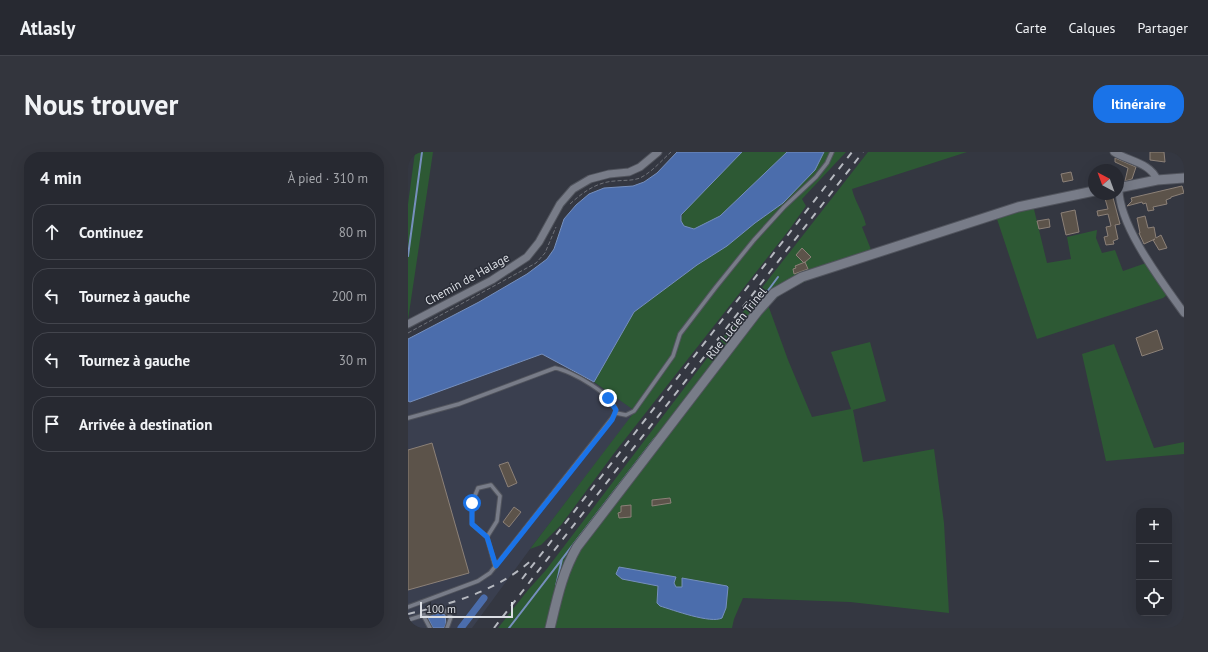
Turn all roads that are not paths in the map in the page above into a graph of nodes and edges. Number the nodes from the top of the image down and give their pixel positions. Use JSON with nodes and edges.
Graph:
{"nodes":[{"id":1,"x":658,"y":152,"type":"edge"},
{"id":2,"x":832,"y":152,"type":"edge"},
{"id":3,"x":1114,"y":152,"type":"edge"},
{"id":4,"x":1184,"y":178,"type":"edge"},
{"id":5,"x":1157,"y":180,"type":"junction"},
{"id":6,"x":1124,"y":187,"type":"edge"},
{"id":7,"x":1088,"y":193,"type":"edge"},
{"id":8,"x":1120,"y":200,"type":"edge"},
{"id":9,"x":1184,"y":313,"type":"edge"},
{"id":10,"x":408,"y":324,"type":"edge"},
{"id":11,"x":616,"y":413,"type":"junction"},
{"id":12,"x":408,"y":418,"type":"edge"},
{"id":13,"x":487,"y":537,"type":"junction"},
{"id":14,"x":496,"y":566,"type":"junction"},
{"id":15,"x":408,"y":607,"type":"edge"},
{"id":16,"x":423,"y":615,"type":"junction"},
{"id":17,"x":408,"y":620,"type":"edge"},
{"id":18,"x":430,"y":628,"type":"edge"},
{"id":19,"x":447,"y":628,"type":"edge"},
{"id":20,"x":550,"y":628,"type":"edge"}],
"edges":[{"from":1,"to":10,"type":"street","name":"Chemin de Halage"},
{"from":2,"to":11,"type":"lane"},
{"from":3,"to":5,"type":"street"},
{"from":4,"to":5,"type":"street"},
{"from":5,"to":6,"type":"street"},
{"from":7,"to":20,"type":"street","name":"Rue Lucien Trinel"},
{"from":8,"to":9,"type":"street"},
{"from":11,"to":12,"type":"lane"},
{"from":11,"to":14,"type":"lane"},
{"from":13,"to":13,"type":"lane"},
{"from":13,"to":14,"type":"lane"},
{"from":14,"to":15,"type":"lane"},
{"from":16,"to":17,"type":"lane"},
{"from":16,"to":18,"type":"lane"},
{"from":16,"to":19,"type":"lane"}]}
